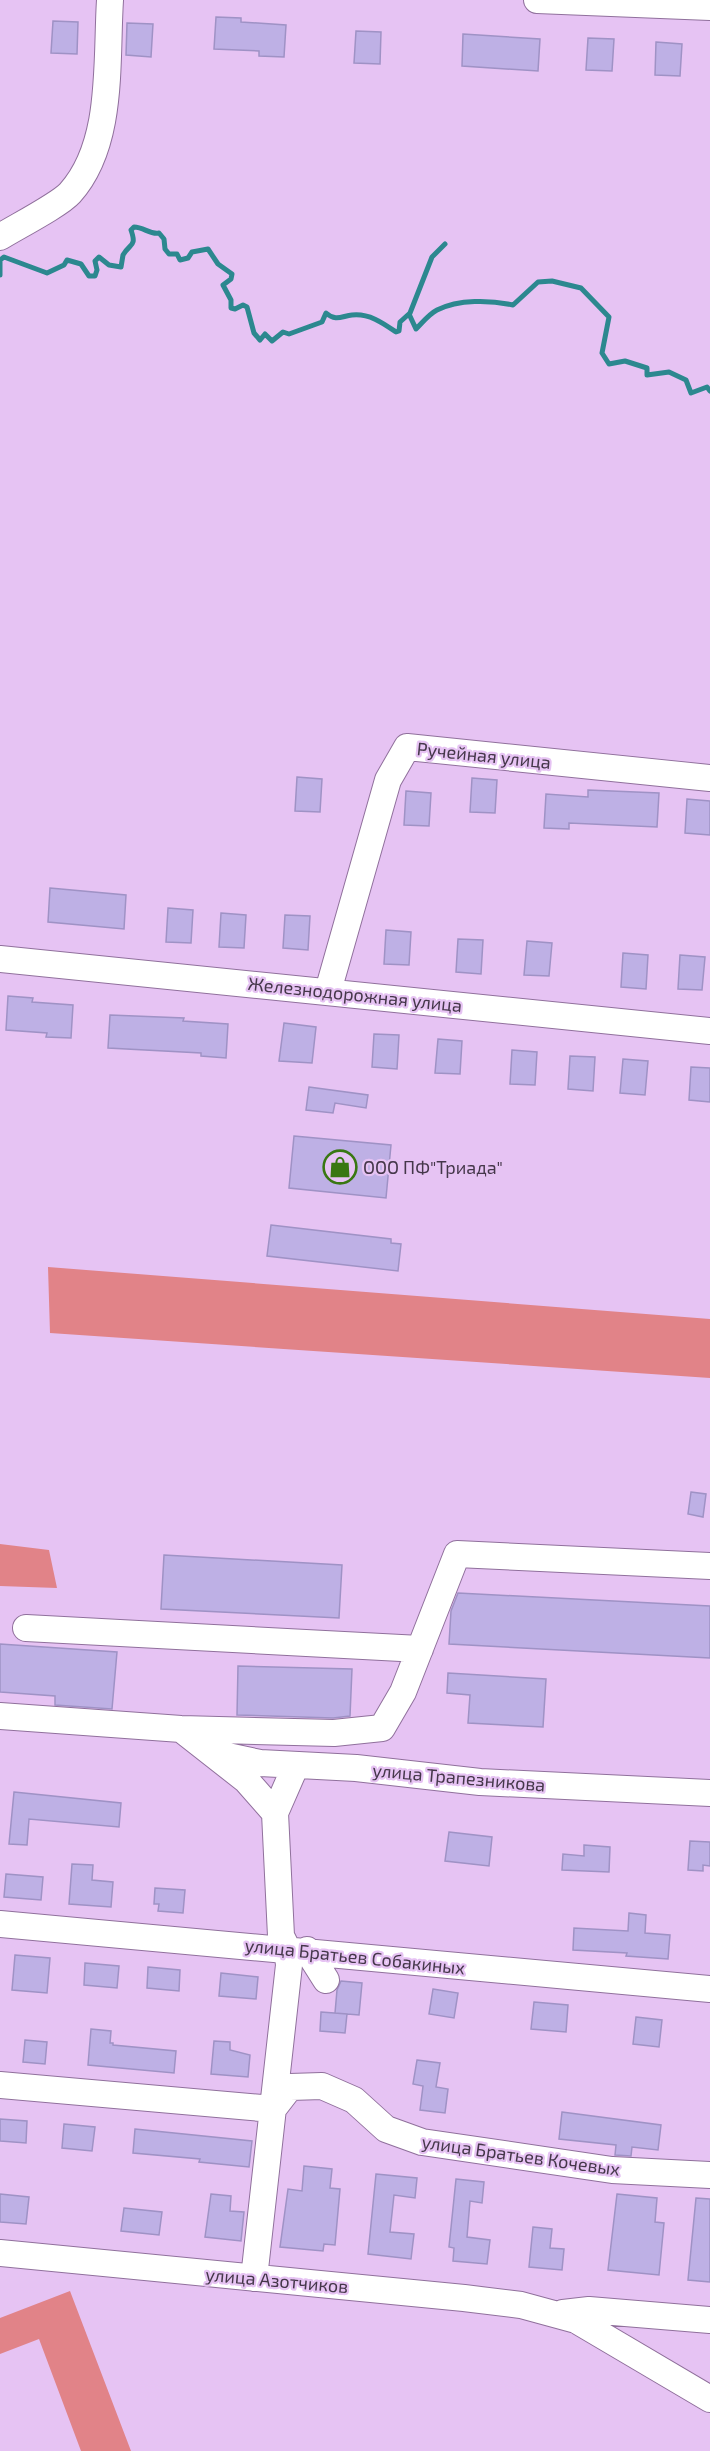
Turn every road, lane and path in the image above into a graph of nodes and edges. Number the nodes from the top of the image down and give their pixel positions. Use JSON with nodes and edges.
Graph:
{"nodes":[{"id":1,"x":110,"y":0,"type":"edge"},
{"id":2,"x":537,"y":0,"type":"edge"},
{"id":3,"x":710,"y":7,"type":"edge"},
{"id":4,"x":0,"y":237,"type":"edge"},
{"id":5,"x":710,"y":778,"type":"edge"},
{"id":6,"x":0,"y":959,"type":"edge"},
{"id":7,"x":328,"y":991,"type":"junction"},
{"id":8,"x":710,"y":1031,"type":"edge"},
{"id":9,"x":710,"y":1566,"type":"edge"},
{"id":10,"x":26,"y":1628,"type":"dead end"},
{"id":11,"x":420,"y":1649,"type":"junction"},
{"id":12,"x":0,"y":1716,"type":"edge"},
{"id":13,"x":181,"y":1730,"type":"junction"},
{"id":14,"x":209,"y":1751,"type":"junction"},
{"id":15,"x":296,"y":1765,"type":"junction"},
{"id":16,"x":710,"y":1793,"type":"edge"},
{"id":17,"x":275,"y":1813,"type":"junction"},
{"id":18,"x":0,"y":1924,"type":"edge"},
{"id":19,"x":297,"y":1949,"type":"junction"},
{"id":20,"x":326,"y":1980,"type":"dead end"},
{"id":21,"x":710,"y":1989,"type":"edge"},
{"id":22,"x":0,"y":2085,"type":"edge"},
{"id":23,"x":273,"y":2109,"type":"junction"},
{"id":24,"x":710,"y":2175,"type":"edge"},
{"id":25,"x":0,"y":2253,"type":"edge"},
{"id":26,"x":254,"y":2278,"type":"junction"},
{"id":27,"x":554,"y":2314,"type":"junction"},
{"id":28,"x":710,"y":2320,"type":"edge"},
{"id":29,"x":710,"y":2399,"type":"edge"}],
"edges":[{"from":1,"to":4,"type":"street"},
{"from":2,"to":3,"type":"street"},
{"from":5,"to":7,"type":"street","name":"Ручейная улица"},
{"from":6,"to":7,"type":"street","name":"Железнодорожная улица"},
{"from":7,"to":8,"type":"street","name":"Железнодорожная улица"},
{"from":9,"to":11,"type":"street"},
{"from":10,"to":11,"type":"street"},
{"from":11,"to":13,"type":"street"},
{"from":12,"to":13,"type":"street"},
{"from":13,"to":14,"type":"street"},
{"from":14,"to":15,"type":"street","name":"улица Трапезникова"},
{"from":14,"to":17,"type":"street"},
{"from":15,"to":16,"type":"street","name":"улица Трапезникова"},
{"from":15,"to":17,"type":"street"},
{"from":17,"to":19,"type":"street"},
{"from":18,"to":19,"type":"street","name":"улица Братьев Собакиных"},
{"from":19,"to":20,"type":"street"},
{"from":19,"to":21,"type":"street","name":"улица Братьев Собакиных"},
{"from":19,"to":23,"type":"street"},
{"from":22,"to":23,"type":"street"},
{"from":23,"to":24,"type":"street","name":"улица Братьев Кочевых"},
{"from":23,"to":26,"type":"street"},
{"from":25,"to":26,"type":"street","name":"улица Азотчиков"},
{"from":26,"to":27,"type":"street","name":"улица Азотчиков"},
{"from":27,"to":28,"type":"street"},
{"from":27,"to":29,"type":"street"}]}
